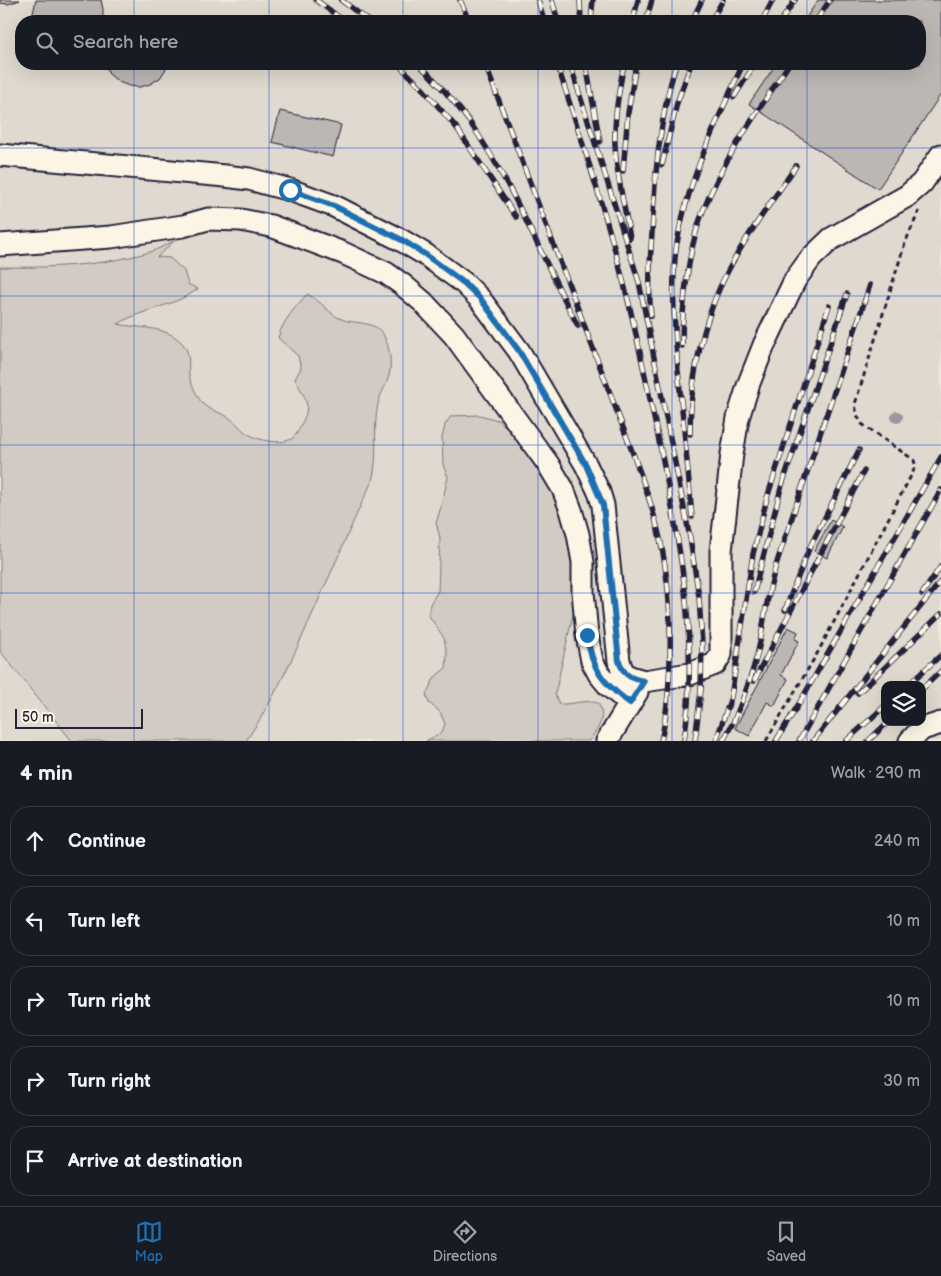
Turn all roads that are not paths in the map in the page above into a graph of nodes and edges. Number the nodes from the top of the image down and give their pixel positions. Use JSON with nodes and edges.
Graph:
{"nodes":[{"id":1,"x":0,"y":154,"type":"edge"},
{"id":2,"x":941,"y":155,"type":"edge"},
{"id":3,"x":0,"y":245,"type":"edge"},
{"id":4,"x":644,"y":681,"type":"junction"},
{"id":5,"x":630,"y":703,"type":"junction"},
{"id":6,"x":941,"y":723,"type":"edge"},
{"id":7,"x":607,"y":741,"type":"edge"},
{"id":8,"x":910,"y":741,"type":"edge"}],
"edges":[{"from":1,"to":4,"type":"street"},
{"from":2,"to":4,"type":"street"},
{"from":3,"to":5,"type":"street"},
{"from":4,"to":5,"type":"street"},
{"from":5,"to":7,"type":"street"},
{"from":6,"to":8,"type":"street"}]}
